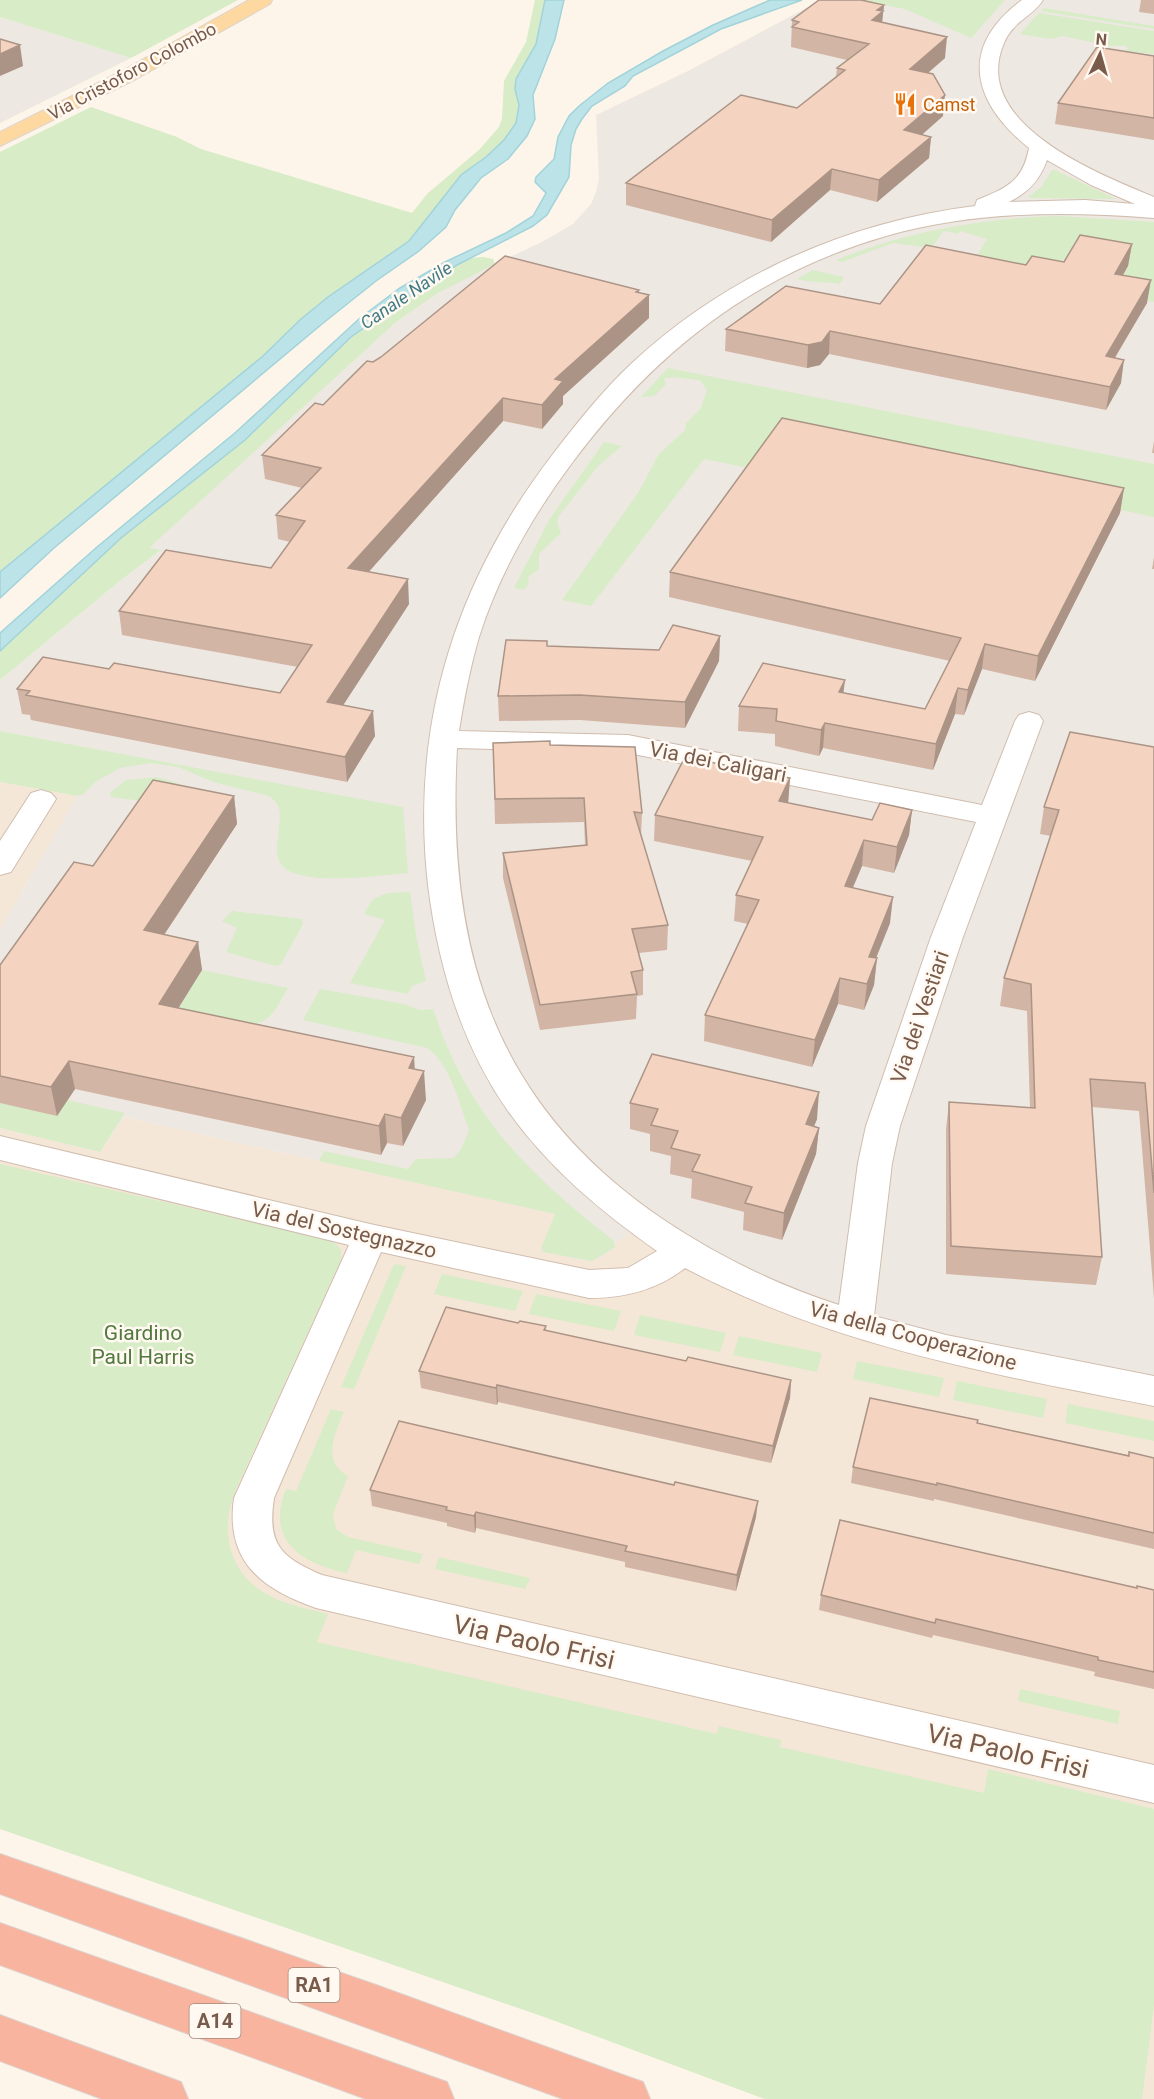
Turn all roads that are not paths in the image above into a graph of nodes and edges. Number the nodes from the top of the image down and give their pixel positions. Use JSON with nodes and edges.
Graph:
{"nodes":[{"id":1,"x":263,"y":0,"type":"edge"},
{"id":2,"x":1034,"y":0,"type":"edge"},
{"id":3,"x":0,"y":140,"type":"edge"},
{"id":4,"x":1039,"y":147,"type":"junction"},
{"id":5,"x":1154,"y":206,"type":"edge"},
{"id":6,"x":970,"y":211,"type":"junction"},
{"id":7,"x":1154,"y":212,"type":"edge"},
{"id":8,"x":1029,"y":721,"type":"dead end"},
{"id":9,"x":442,"y":739,"type":"junction"},
{"id":10,"x":41,"y":799,"type":"dead end"},
{"id":11,"x":991,"y":816,"type":"junction"},
{"id":12,"x":0,"y":865,"type":"edge"},
{"id":13,"x":0,"y":1148,"type":"edge"},
{"id":14,"x":370,"y":1237,"type":"junction"},
{"id":15,"x":682,"y":1251,"type":"junction"},
{"id":16,"x":855,"y":1324,"type":"junction"},
{"id":17,"x":1154,"y":1391,"type":"edge"},
{"id":18,"x":1154,"y":1784,"type":"edge"},
{"id":19,"x":0,"y":1874,"type":"edge"},
{"id":20,"x":0,"y":1944,"type":"edge"},
{"id":21,"x":0,"y":2038,"type":"edge"},
{"id":22,"x":164,"y":2099,"type":"edge"},
{"id":23,"x":430,"y":2099,"type":"edge"},
{"id":24,"x":626,"y":2099,"type":"edge"}],
"edges":[{"from":1,"to":3,"type":"main road","name":"Via Cristoforo Colombo"},
{"from":2,"to":4,"type":"street"},
{"from":4,"to":5,"type":"street"},
{"from":4,"to":6,"type":"street"},
{"from":6,"to":7,"type":"street","name":"Via della Cooperazione"},
{"from":6,"to":9,"type":"street","name":"Via della Cooperazione"},
{"from":8,"to":11,"type":"street","name":"Via dei Vestiari"},
{"from":9,"to":11,"type":"street","name":"Via dei Caligari"},
{"from":9,"to":15,"type":"street","name":"Via della Cooperazione"},
{"from":10,"to":12,"type":"street"},
{"from":11,"to":16,"type":"street","name":"Via dei Vestiari"},
{"from":13,"to":14,"type":"street","name":"Via del Sostegnazzo"},
{"from":14,"to":15,"type":"street","name":"Via del Sostegnazzo"},
{"from":14,"to":18,"type":"street","name":"Via Paolo Frisi"},
{"from":15,"to":16,"type":"street","name":"Via della Cooperazione"},
{"from":16,"to":17,"type":"street","name":"Via della Cooperazione"},
{"from":19,"to":24,"type":"highway","number":"RA1"},
{"from":20,"to":23,"type":"highway","number":"A14"},
{"from":21,"to":22,"type":"highway"}]}
